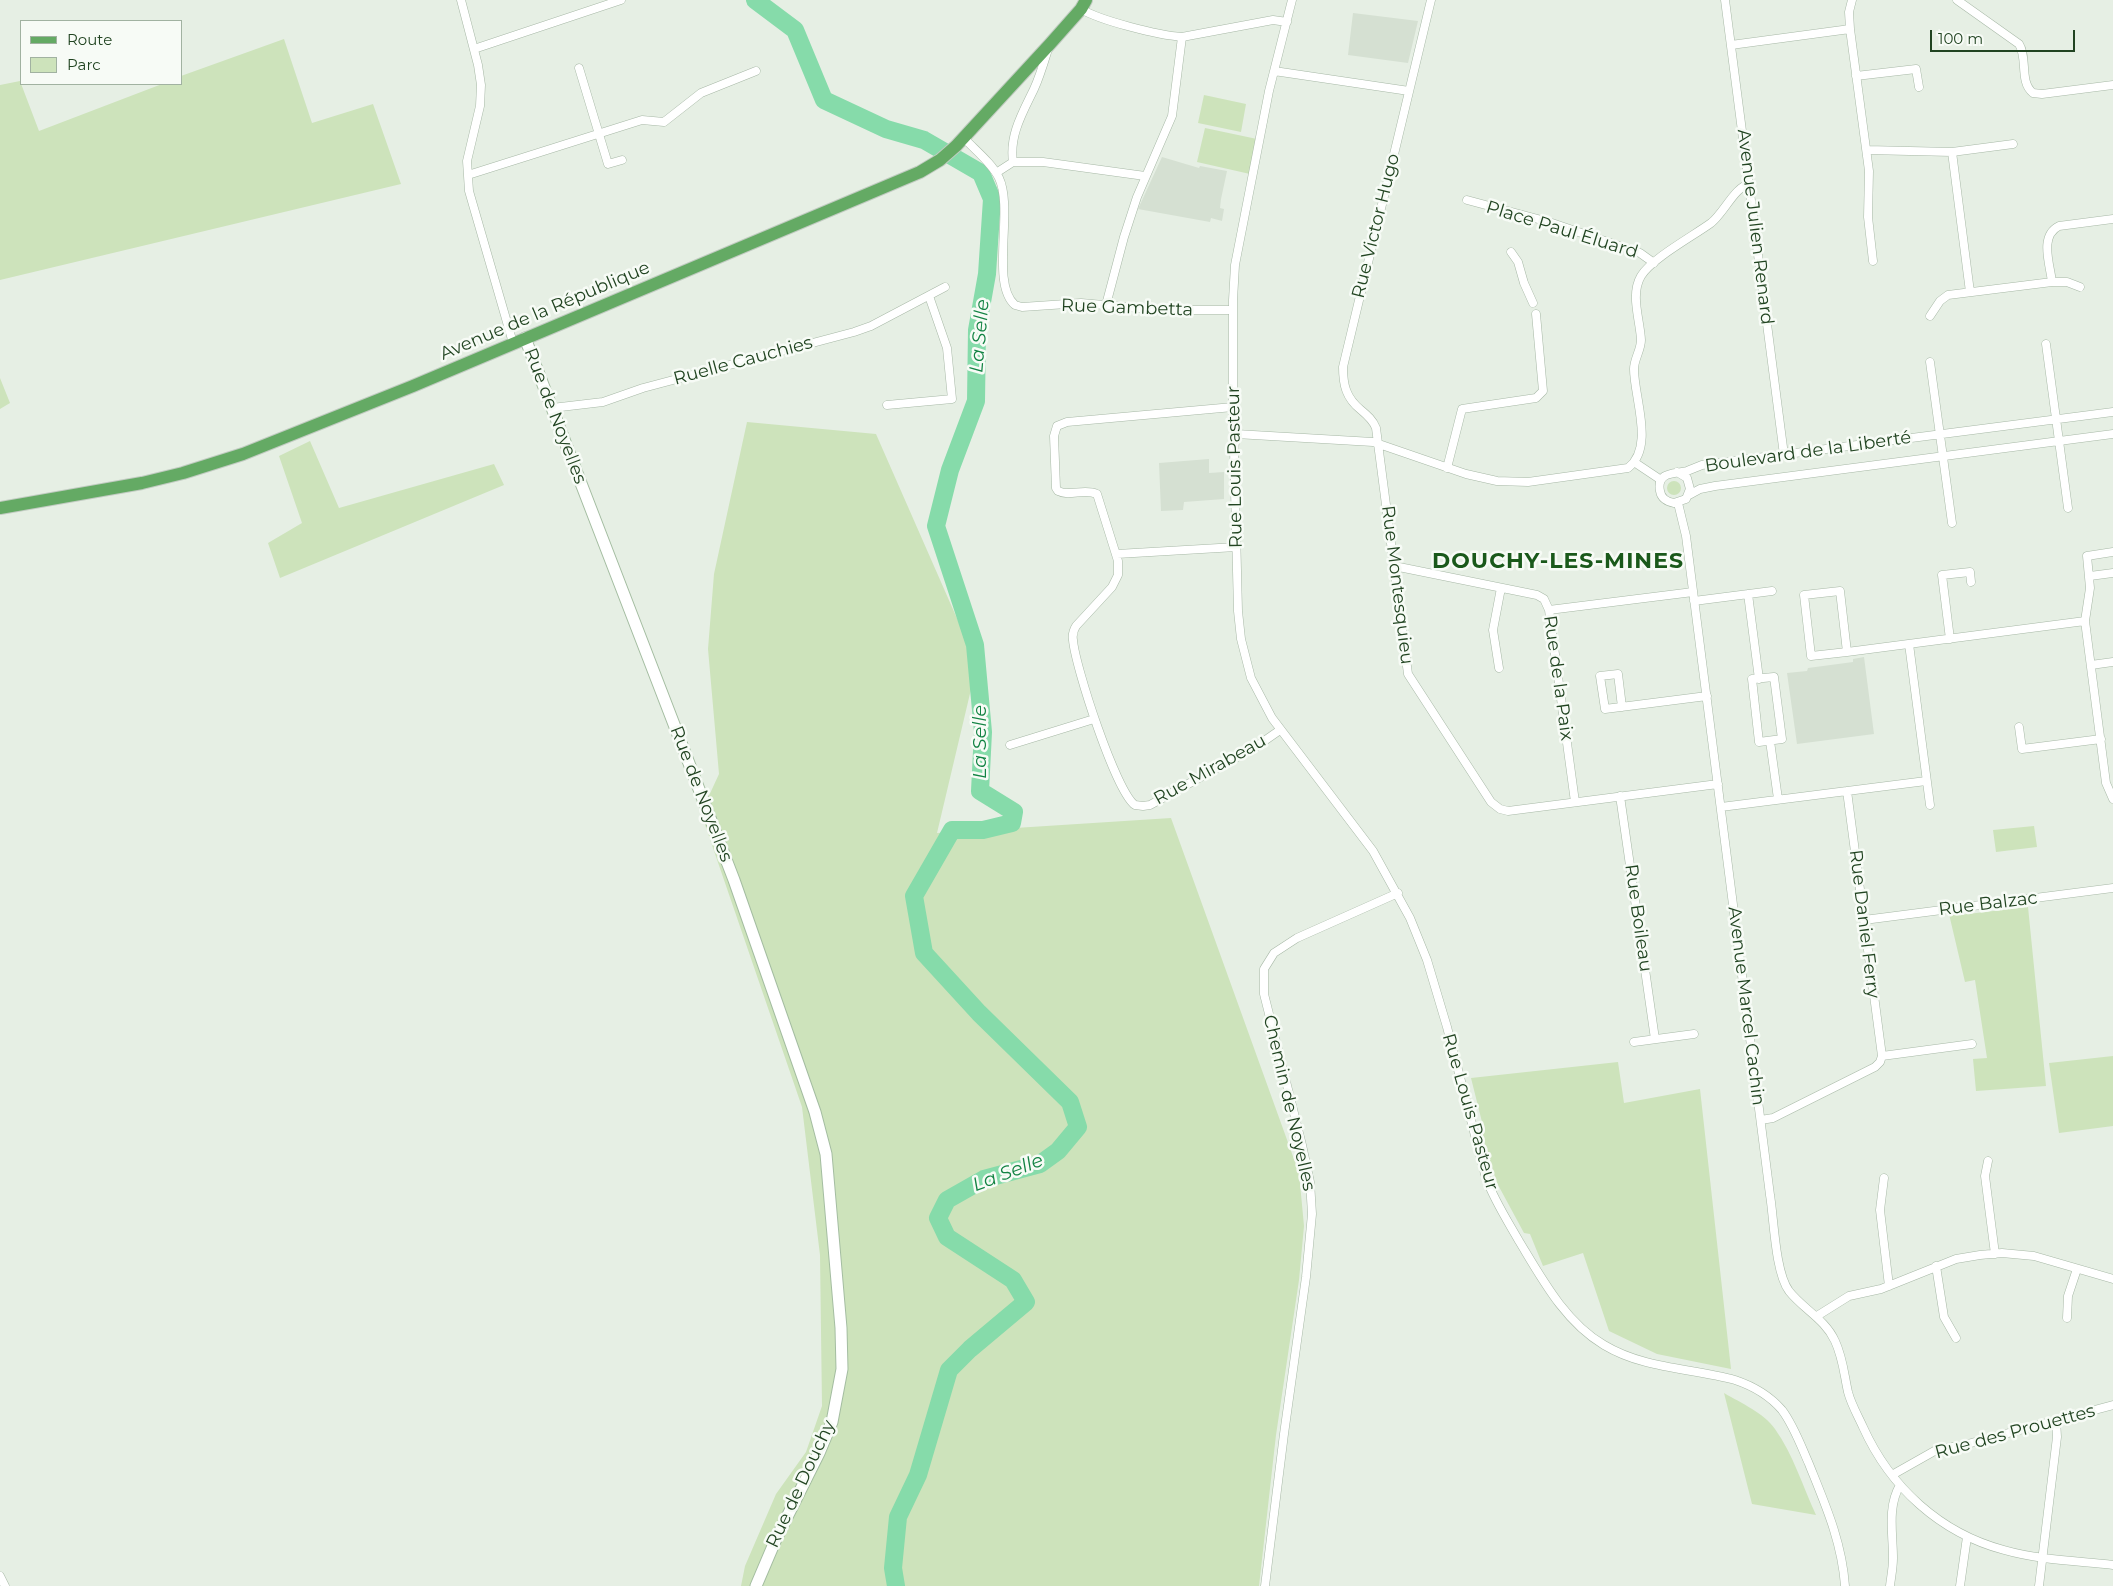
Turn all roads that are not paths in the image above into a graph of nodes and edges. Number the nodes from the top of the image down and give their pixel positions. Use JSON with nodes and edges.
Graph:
{"nodes":[{"id":1,"x":461,"y":0,"type":"edge"},
{"id":2,"x":621,"y":0,"type":"edge"},
{"id":3,"x":1292,"y":0,"type":"edge"},
{"id":4,"x":1431,"y":0,"type":"edge"},
{"id":5,"x":1725,"y":0,"type":"edge"},
{"id":6,"x":1852,"y":0,"type":"edge"},
{"id":7,"x":1957,"y":0,"type":"edge"},
{"id":8,"x":1083,"y":4,"type":"edge"},
{"id":9,"x":1287,"y":22,"type":"junction"},
{"id":10,"x":1850,"y":29,"type":"junction"},
{"id":11,"x":1182,"y":36,"type":"junction"},
{"id":12,"x":1050,"y":44,"type":"junction"},
{"id":13,"x":1731,"y":45,"type":"junction"},
{"id":14,"x":474,"y":49,"type":"junction"},
{"id":15,"x":580,"y":68,"type":"dead end"},
{"id":16,"x":756,"y":71,"type":"dead end"},
{"id":17,"x":1274,"y":71,"type":"junction"},
{"id":18,"x":1856,"y":76,"type":"junction"},
{"id":19,"x":2113,"y":85,"type":"edge"},
{"id":20,"x":1919,"y":87,"type":"dead end"},
{"id":21,"x":1409,"y":91,"type":"junction"},
{"id":22,"x":599,"y":134,"type":"junction"},
{"id":23,"x":960,"y":142,"type":"junction"},
{"id":24,"x":2013,"y":144,"type":"dead end"},
{"id":25,"x":1866,"y":150,"type":"junction"},
{"id":26,"x":1952,"y":152,"type":"junction"},
{"id":27,"x":622,"y":160,"type":"dead end"},
{"id":28,"x":1013,"y":162,"type":"junction"},
{"id":29,"x":996,"y":173,"type":"junction"},
{"id":30,"x":468,"y":175,"type":"junction"},
{"id":31,"x":1145,"y":176,"type":"junction"},
{"id":32,"x":1750,"y":184,"type":"junction"},
{"id":33,"x":1468,"y":200,"type":"dead end"},
{"id":34,"x":2113,"y":220,"type":"edge"},
{"id":35,"x":1510,"y":252,"type":"dead end"},
{"id":36,"x":1873,"y":261,"type":"dead end"},
{"id":37,"x":1654,"y":263,"type":"junction"},
{"id":38,"x":2052,"y":282,"type":"junction"},
{"id":39,"x":945,"y":288,"type":"dead end"},
{"id":40,"x":2080,"y":288,"type":"dead end"},
{"id":41,"x":1970,"y":292,"type":"junction"},
{"id":42,"x":929,"y":296,"type":"junction"},
{"id":43,"x":1533,"y":303,"type":"dead end"},
{"id":44,"x":1106,"y":305,"type":"junction"},
{"id":45,"x":1233,"y":310,"type":"junction"},
{"id":46,"x":1536,"y":314,"type":"dead end"},
{"id":47,"x":1930,"y":316,"type":"dead end"},
{"id":48,"x":519,"y":340,"type":"junction"},
{"id":49,"x":2046,"y":344,"type":"dead end"},
{"id":50,"x":1930,"y":362,"type":"dead end"},
{"id":51,"x":887,"y":405,"type":"dead end"},
{"id":52,"x":1233,"y":407,"type":"junction"},
{"id":53,"x":552,"y":408,"type":"junction"},
{"id":54,"x":2113,"y":412,"type":"edge"},
{"id":55,"x":2056,"y":420,"type":"junction"},
{"id":56,"x":1236,"y":434,"type":"junction"},
{"id":57,"x":2113,"y":434,"type":"edge"},
{"id":58,"x":1940,"y":435,"type":"junction"},
{"id":59,"x":2059,"y":440,"type":"junction"},
{"id":60,"x":1378,"y":443,"type":"junction"},
{"id":61,"x":1784,"y":455,"type":"junction"},
{"id":62,"x":1943,"y":456,"type":"junction"},
{"id":63,"x":1634,"y":462,"type":"junction"},
{"id":64,"x":1447,"y":468,"type":"junction"},
{"id":65,"x":1677,"y":472,"type":"junction"},
{"id":66,"x":1661,"y":480,"type":"junction"},
{"id":67,"x":1688,"y":495,"type":"junction"},
{"id":68,"x":1678,"y":503,"type":"junction"},
{"id":69,"x":0,"y":508,"type":"edge"},
{"id":70,"x":2068,"y":508,"type":"dead end"},
{"id":71,"x":1952,"y":523,"type":"dead end"},
{"id":72,"x":1236,"y":547,"type":"junction"},
{"id":73,"x":2113,"y":552,"type":"edge"},
{"id":74,"x":1117,"y":554,"type":"junction"},
{"id":75,"x":1394,"y":566,"type":"junction"},
{"id":76,"x":2113,"y":573,"type":"edge"},
{"id":77,"x":2090,"y":576,"type":"junction"},
{"id":78,"x":1971,"y":582,"type":"dead end"},
{"id":79,"x":1501,"y":588,"type":"junction"},
{"id":80,"x":1772,"y":591,"type":"dead end"},
{"id":81,"x":1693,"y":592,"type":"junction"},
{"id":82,"x":1748,"y":594,"type":"junction"},
{"id":83,"x":1694,"y":601,"type":"junction"},
{"id":84,"x":1549,"y":610,"type":"junction"},
{"id":85,"x":2086,"y":621,"type":"junction"},
{"id":86,"x":1950,"y":638,"type":"junction"},
{"id":87,"x":1909,"y":644,"type":"junction"},
{"id":88,"x":1847,"y":652,"type":"junction"},
{"id":89,"x":2113,"y":662,"type":"edge"},
{"id":90,"x":2091,"y":665,"type":"junction"},
{"id":91,"x":1499,"y":668,"type":"dead end"},
{"id":92,"x":1759,"y":679,"type":"junction"},
{"id":93,"x":1707,"y":696,"type":"junction"},
{"id":94,"x":1622,"y":707,"type":"junction"},
{"id":95,"x":1094,"y":719,"type":"junction"},
{"id":96,"x":2019,"y":727,"type":"dead end"},
{"id":97,"x":1280,"y":730,"type":"junction"},
{"id":98,"x":2101,"y":739,"type":"junction"},
{"id":99,"x":1770,"y":741,"type":"junction"},
{"id":100,"x":1010,"y":745,"type":"dead end"},
{"id":101,"x":2113,"y":761,"type":"edge"},
{"id":102,"x":2104,"y":762,"type":"junction"},
{"id":103,"x":1926,"y":781,"type":"junction"},
{"id":104,"x":1718,"y":784,"type":"junction"},
{"id":105,"x":1847,"y":791,"type":"junction"},
{"id":106,"x":1620,"y":796,"type":"junction"},
{"id":107,"x":1778,"y":799,"type":"junction"},
{"id":108,"x":2113,"y":799,"type":"edge"},
{"id":109,"x":1575,"y":802,"type":"junction"},
{"id":110,"x":1930,"y":805,"type":"dead end"},
{"id":111,"x":1721,"y":807,"type":"junction"},
{"id":112,"x":2113,"y":888,"type":"edge"},
{"id":113,"x":1398,"y":893,"type":"junction"},
{"id":114,"x":1864,"y":920,"type":"junction"},
{"id":115,"x":1694,"y":1034,"type":"dead end"},
{"id":116,"x":1655,"y":1039,"type":"junction"},
{"id":117,"x":1634,"y":1042,"type":"dead end"},
{"id":118,"x":1972,"y":1044,"type":"dead end"},
{"id":119,"x":1882,"y":1056,"type":"junction"},
{"id":120,"x":1761,"y":1120,"type":"junction"},
{"id":121,"x":1988,"y":1161,"type":"dead end"},
{"id":122,"x":1884,"y":1178,"type":"dead end"},
{"id":123,"x":1995,"y":1254,"type":"junction"},
{"id":124,"x":836,"y":1261,"type":"joint"},
{"id":125,"x":1936,"y":1266,"type":"junction"},
{"id":126,"x":2077,"y":1269,"type":"junction"},
{"id":127,"x":2113,"y":1278,"type":"edge"},
{"id":128,"x":1889,"y":1286,"type":"junction"},
{"id":129,"x":1816,"y":1316,"type":"junction"},
{"id":130,"x":2067,"y":1318,"type":"dead end"},
{"id":131,"x":1956,"y":1338,"type":"dead end"},
{"id":132,"x":2113,"y":1405,"type":"edge"},
{"id":133,"x":2056,"y":1420,"type":"junction"},
{"id":134,"x":1892,"y":1475,"type":"junction"},
{"id":135,"x":1900,"y":1486,"type":"junction"},
{"id":136,"x":1967,"y":1537,"type":"junction"},
{"id":137,"x":2042,"y":1557,"type":"junction"},
{"id":138,"x":2113,"y":1565,"type":"edge"},
{"id":139,"x":0,"y":1576,"type":"edge"},
{"id":140,"x":5,"y":1586,"type":"edge"},
{"id":141,"x":756,"y":1586,"type":"edge"},
{"id":142,"x":1265,"y":1586,"type":"edge"},
{"id":143,"x":1845,"y":1586,"type":"edge"},
{"id":144,"x":1890,"y":1586,"type":"edge"},
{"id":145,"x":1960,"y":1586,"type":"edge"},
{"id":146,"x":2039,"y":1586,"type":"edge"}],
"edges":[{"from":1,"to":14,"type":"street"},
{"from":2,"to":14,"type":"street"},
{"from":3,"to":9,"type":"street","name":"Rue Louis Pasteur"},
{"from":4,"to":21,"type":"street","name":"Rue Victor Hugo"},
{"from":5,"to":13,"type":"street","name":"Avenue Julien Renard"},
{"from":6,"to":10,"type":"street"},
{"from":7,"to":19,"type":"street"},
{"from":8,"to":11,"type":"street"},
{"from":8,"to":12,"type":"main road","name":"Avenue de la République"},
{"from":9,"to":11,"type":"street"},
{"from":9,"to":17,"type":"street","name":"Rue Louis Pasteur"},
{"from":10,"to":13,"type":"street"},
{"from":10,"to":18,"type":"street"},
{"from":11,"to":31,"type":"street"},
{"from":12,"to":23,"type":"main road","name":"Avenue de la République"},
{"from":12,"to":28,"type":"street","name":"Avenue de la République"},
{"from":13,"to":32,"type":"street","name":"Avenue Julien Renard"},
{"from":14,"to":30,"type":"street"},
{"from":15,"to":22,"type":"street"},
{"from":16,"to":22,"type":"street"},
{"from":17,"to":21,"type":"street"},
{"from":17,"to":45,"type":"street","name":"Rue Louis Pasteur"},
{"from":18,"to":20,"type":"street"},
{"from":18,"to":25,"type":"street"},
{"from":21,"to":60,"type":"street","name":"Rue Victor Hugo"},
{"from":22,"to":27,"type":"street"},
{"from":22,"to":30,"type":"street"},
{"from":23,"to":29,"type":"street"},
{"from":23,"to":48,"type":"main road","name":"Avenue de la République"},
{"from":24,"to":26,"type":"street"},
{"from":25,"to":26,"type":"street"},
{"from":25,"to":36,"type":"street"},
{"from":26,"to":41,"type":"street"},
{"from":28,"to":29,"type":"street"},
{"from":28,"to":31,"type":"street"},
{"from":29,"to":44,"type":"street","name":"Rue Gambetta"},
{"from":30,"to":48,"type":"street"},
{"from":31,"to":44,"type":"street"},
{"from":32,"to":37,"type":"street"},
{"from":32,"to":61,"type":"street","name":"Avenue Julien Renard"},
{"from":33,"to":37,"type":"street","name":"Place Paul Éluard"},
{"from":34,"to":38,"type":"street"},
{"from":35,"to":43,"type":"street"},
{"from":37,"to":63,"type":"street"},
{"from":38,"to":40,"type":"street"},
{"from":38,"to":41,"type":"street"},
{"from":39,"to":42,"type":"street","name":"Ruelle Cauchies"},
{"from":41,"to":47,"type":"street"},
{"from":42,"to":51,"type":"street"},
{"from":42,"to":53,"type":"street","name":"Ruelle Cauchies"},
{"from":44,"to":45,"type":"street","name":"Rue Gambetta"},
{"from":45,"to":52,"type":"street","name":"Rue Louis Pasteur"},
{"from":46,"to":64,"type":"street"},
{"from":48,"to":53,"type":"street","name":"Rue de Noyelles"},
{"from":48,"to":69,"type":"main road","name":"Avenue de la République"},
{"from":49,"to":55,"type":"street"},
{"from":50,"to":58,"type":"street"},
{"from":52,"to":56,"type":"street","name":"Rue Louis Pasteur"},
{"from":52,"to":74,"type":"street"},
{"from":53,"to":124,"type":"street","name":"Rue de Noyelles"},
{"from":54,"to":55,"type":"street","name":"Boulevard de la Liberté"},
{"from":55,"to":58,"type":"street","name":"Boulevard de la Liberté"},
{"from":55,"to":59,"type":"street"},
{"from":56,"to":60,"type":"street"},
{"from":56,"to":72,"type":"street","name":"Rue Louis Pasteur"},
{"from":57,"to":59,"type":"street","name":"Boulevard de la Liberté"},
{"from":58,"to":61,"type":"street","name":"Boulevard de la Liberté"},
{"from":58,"to":62,"type":"street"},
{"from":59,"to":62,"type":"street","name":"Boulevard de la Liberté"},
{"from":59,"to":70,"type":"street"},
{"from":60,"to":64,"type":"street"},
{"from":60,"to":75,"type":"street","name":"Rue Montesquieu"},
{"from":61,"to":65,"type":"street","name":"Boulevard de la Liberté"},
{"from":62,"to":67,"type":"street","name":"Boulevard de la Liberté"},
{"from":62,"to":71,"type":"street"},
{"from":63,"to":64,"type":"street"},
{"from":63,"to":66,"type":"street"},
{"from":65,"to":66,"type":"street"},
{"from":65,"to":67,"type":"street"},
{"from":66,"to":68,"type":"street"},
{"from":67,"to":68,"type":"street"},
{"from":68,"to":81,"type":"street","name":"Avenue Marcel Cachin"},
{"from":72,"to":74,"type":"street"},
{"from":72,"to":97,"type":"street","name":"Rue Louis Pasteur"},
{"from":73,"to":77,"type":"street"},
{"from":74,"to":95,"type":"street"},
{"from":75,"to":79,"type":"street","name":"Rue de la Paix"},
{"from":75,"to":109,"type":"street","name":"Rue Montesquieu"},
{"from":76,"to":77,"type":"street"},
{"from":77,"to":85,"type":"street"},
{"from":78,"to":86,"type":"street"},
{"from":79,"to":84,"type":"street","name":"Rue de la Paix"},
{"from":79,"to":91,"type":"street"},
{"from":80,"to":82,"type":"street"},
{"from":81,"to":83,"type":"street","name":"Avenue Marcel Cachin"},
{"from":81,"to":84,"type":"street"},
{"from":82,"to":83,"type":"street"},
{"from":82,"to":92,"type":"street"},
{"from":83,"to":93,"type":"street","name":"Avenue Marcel Cachin"},
{"from":84,"to":109,"type":"street","name":"Rue de la Paix"},
{"from":85,"to":86,"type":"street"},
{"from":85,"to":90,"type":"street"},
{"from":86,"to":87,"type":"street"},
{"from":87,"to":88,"type":"street"},
{"from":87,"to":103,"type":"street"},
{"from":88,"to":88,"type":"street"},
{"from":89,"to":90,"type":"street"},
{"from":90,"to":98,"type":"street"},
{"from":92,"to":99,"type":"street"},
{"from":92,"to":99,"type":"street"},
{"from":93,"to":94,"type":"street"},
{"from":93,"to":104,"type":"street","name":"Avenue Marcel Cachin"},
{"from":94,"to":94,"type":"street"},
{"from":95,"to":97,"type":"street","name":"Rue Mirabeau"},
{"from":95,"to":100,"type":"street"},
{"from":96,"to":98,"type":"street"},
{"from":97,"to":113,"type":"street","name":"Rue Louis Pasteur"},
{"from":98,"to":102,"type":"street"},
{"from":99,"to":107,"type":"street"},
{"from":101,"to":102,"type":"street"},
{"from":102,"to":108,"type":"street"},
{"from":103,"to":105,"type":"street"},
{"from":103,"to":110,"type":"street"},
{"from":104,"to":106,"type":"street","name":"Rue Montesquieu"},
{"from":104,"to":111,"type":"street","name":"Avenue Marcel Cachin"},
{"from":105,"to":107,"type":"street"},
{"from":105,"to":114,"type":"street","name":"Rue Daniel Ferry"},
{"from":106,"to":109,"type":"street","name":"Rue Montesquieu"},
{"from":106,"to":116,"type":"street","name":"Rue Boileau"},
{"from":107,"to":111,"type":"street"},
{"from":111,"to":120,"type":"street","name":"Avenue Marcel Cachin"},
{"from":112,"to":114,"type":"street","name":"Rue Balzac"},
{"from":113,"to":142,"type":"street","name":"Chemin de Noyelles"},
{"from":113,"to":143,"type":"street","name":"Rue Louis Pasteur"},
{"from":114,"to":119,"type":"street","name":"Rue Daniel Ferry"},
{"from":115,"to":116,"type":"street"},
{"from":116,"to":117,"type":"street"},
{"from":118,"to":119,"type":"street"},
{"from":119,"to":120,"type":"street"},
{"from":120,"to":129,"type":"street","name":"Avenue Marcel Cachin"},
{"from":121,"to":123,"type":"street"},
{"from":122,"to":128,"type":"street"},
{"from":123,"to":125,"type":"street"},
{"from":123,"to":126,"type":"street"},
{"from":124,"to":141,"type":"street","name":"Rue de Douchy"},
{"from":125,"to":128,"type":"street"},
{"from":125,"to":131,"type":"street"},
{"from":126,"to":127,"type":"street"},
{"from":126,"to":130,"type":"street"},
{"from":128,"to":129,"type":"street"},
{"from":129,"to":134,"type":"street","name":"Avenue Marcel Cachin"},
{"from":132,"to":133,"type":"street","name":"Rue des Prouettes"},
{"from":133,"to":134,"type":"street","name":"Rue des Prouettes"},
{"from":133,"to":137,"type":"street"},
{"from":134,"to":135,"type":"street","name":"Avenue Marcel Cachin"},
{"from":135,"to":136,"type":"street","name":"Avenue Marcel Cachin"},
{"from":135,"to":144,"type":"street"},
{"from":136,"to":137,"type":"street","name":"Avenue Marcel Cachin"},
{"from":136,"to":145,"type":"street"},
{"from":137,"to":138,"type":"street","name":"Avenue Marcel Cachin"},
{"from":137,"to":146,"type":"street"},
{"from":139,"to":140,"type":"street"}]}
